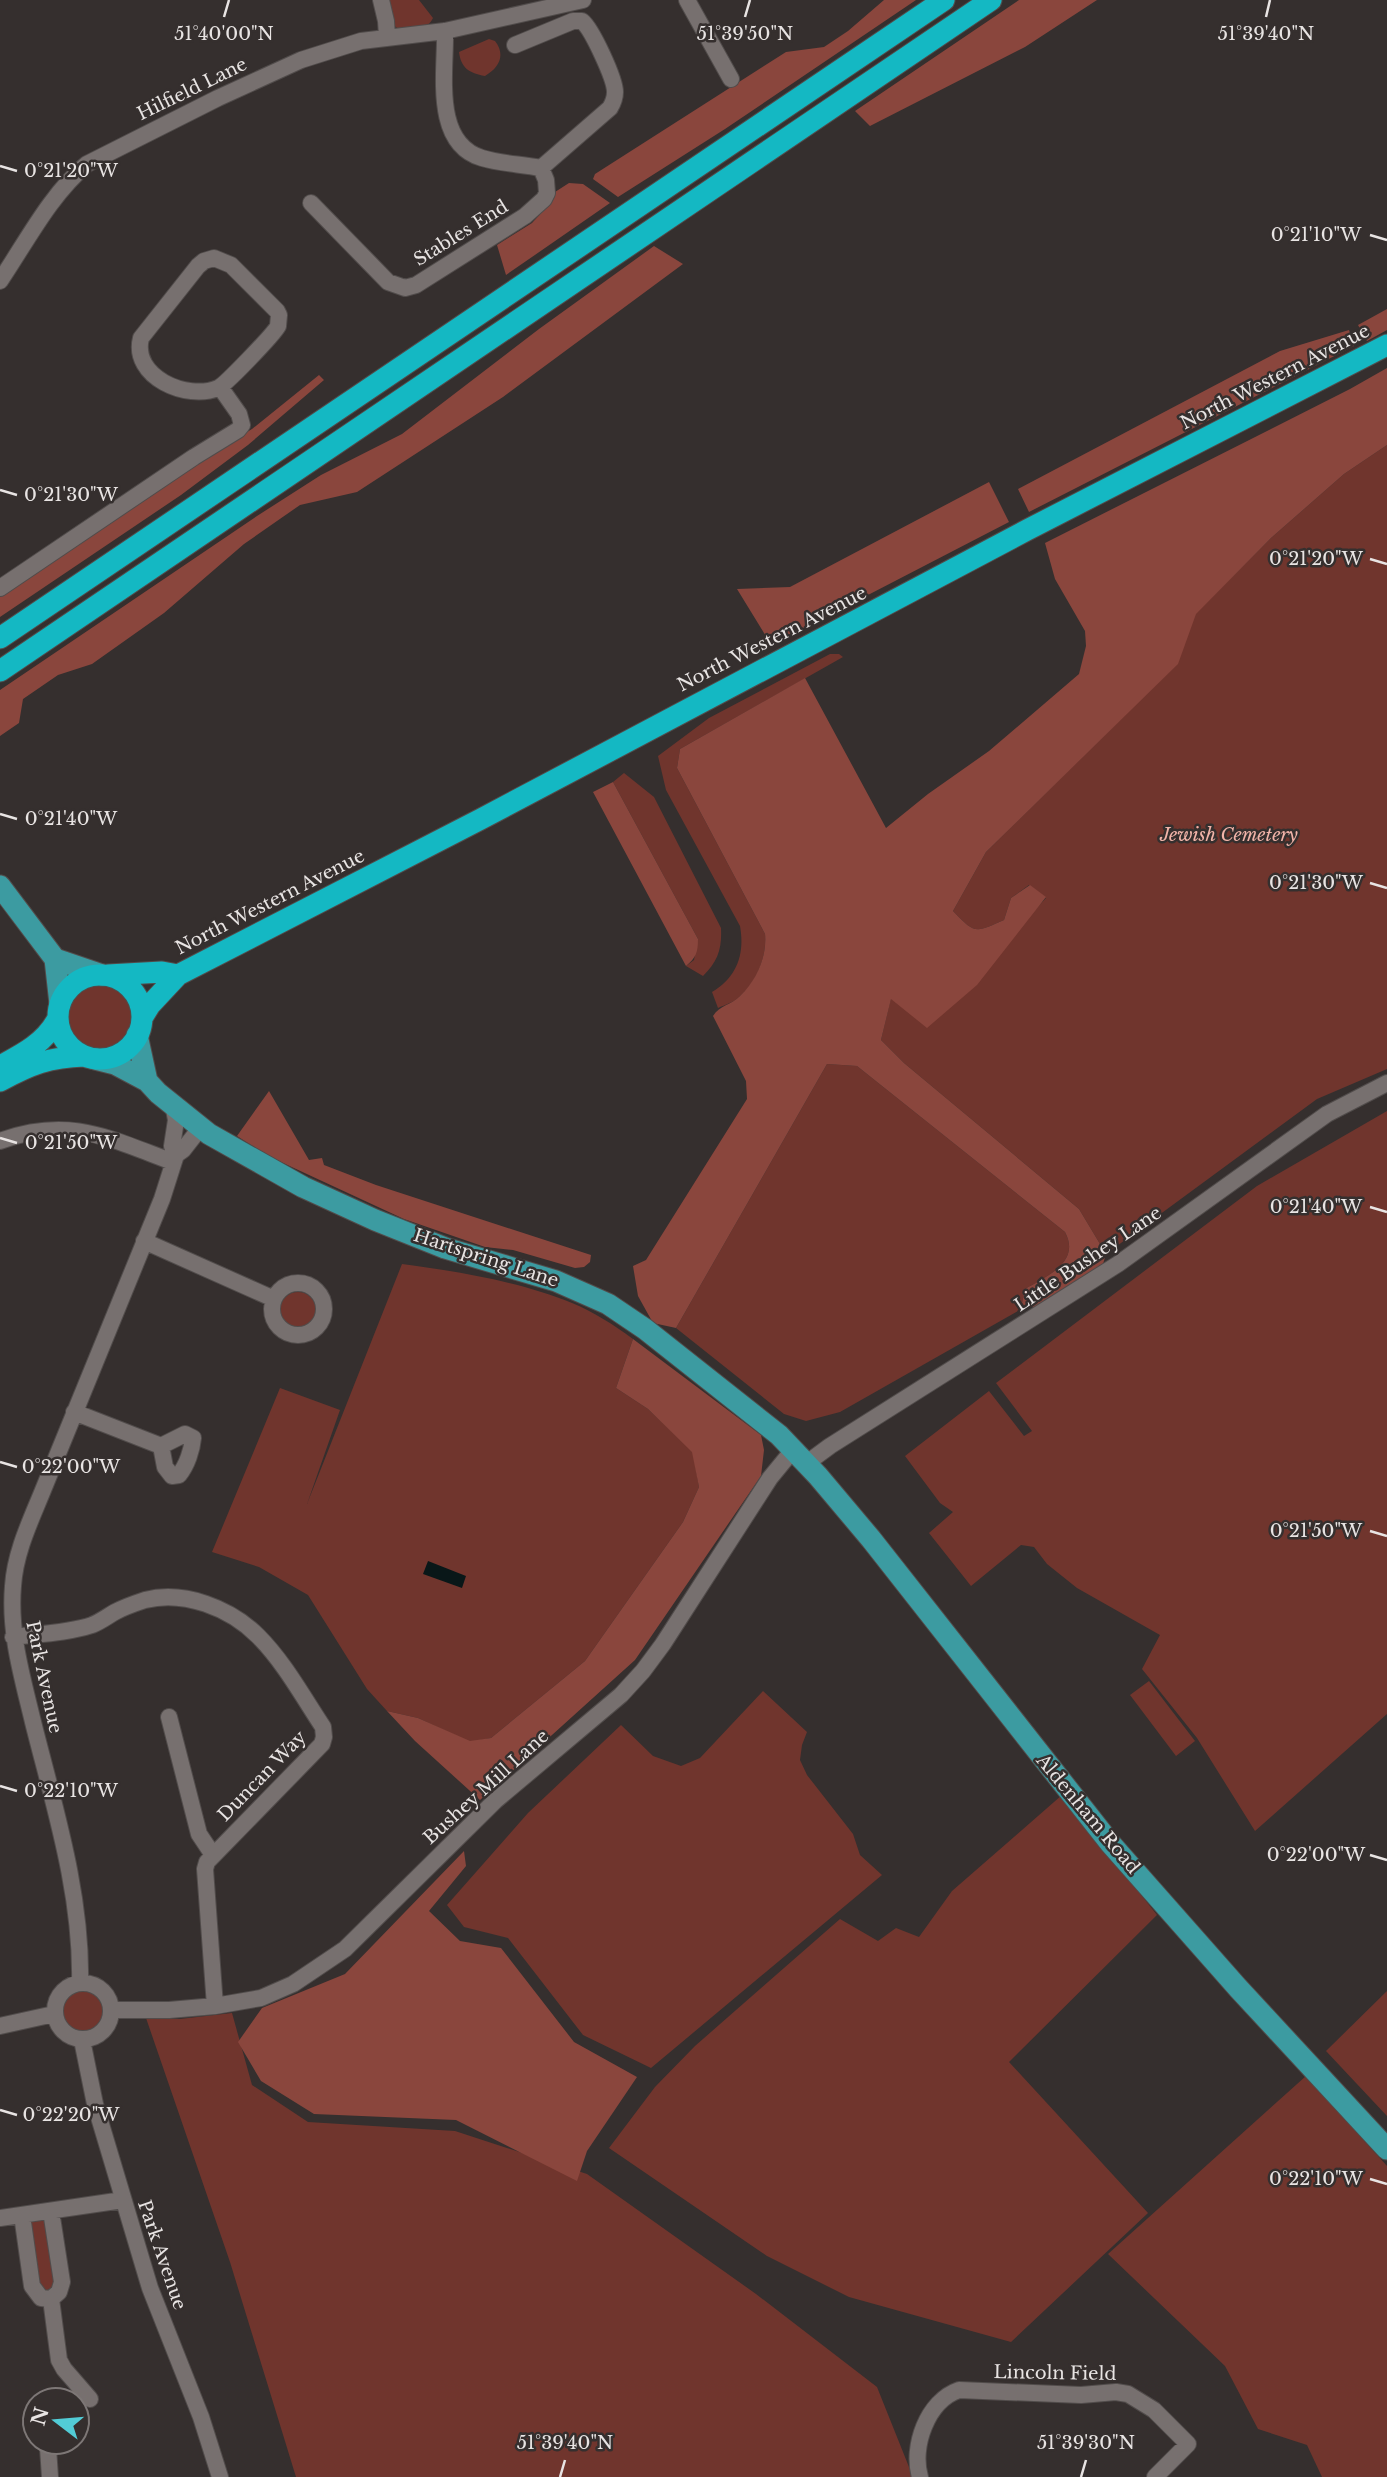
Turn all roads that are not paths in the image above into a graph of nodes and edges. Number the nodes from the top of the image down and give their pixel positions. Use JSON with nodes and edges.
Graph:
{"nodes":[{"id":1,"x":381,"y":0,"type":"edge"},
{"id":2,"x":583,"y":0,"type":"edge"},
{"id":3,"x":687,"y":0,"type":"edge"},
{"id":4,"x":944,"y":0,"type":"edge"},
{"id":5,"x":990,"y":0,"type":"edge"},
{"id":6,"x":445,"y":31,"type":"junction"},
{"id":7,"x":387,"y":37,"type":"junction"},
{"id":8,"x":515,"y":45,"type":"dead end"},
{"id":9,"x":731,"y":79,"type":"dead end"},
{"id":10,"x":541,"y":168,"type":"junction"},
{"id":11,"x":312,"y":203,"type":"dead end"},
{"id":12,"x":0,"y":281,"type":"edge"},
{"id":13,"x":1387,"y":345,"type":"edge"},
{"id":14,"x":220,"y":387,"type":"junction"},
{"id":15,"x":0,"y":589,"type":"edge"},
{"id":16,"x":0,"y":638,"type":"edge"},
{"id":17,"x":0,"y":671,"type":"edge"},
{"id":18,"x":0,"y":886,"type":"edge"},
{"id":19,"x":55,"y":959,"type":"junction"},
{"id":20,"x":104,"y":975,"type":"junction"},
{"id":21,"x":178,"y":975,"type":"junction"},
{"id":22,"x":59,"y":1011,"type":"junction"},
{"id":23,"x":139,"y":1026,"type":"junction"},
{"id":24,"x":90,"y":1057,"type":"junction"},
{"id":25,"x":0,"y":1066,"type":"edge"},
{"id":26,"x":0,"y":1081,"type":"edge"},
{"id":27,"x":147,"y":1081,"type":"junction"},
{"id":28,"x":1387,"y":1083,"type":"edge"},
{"id":29,"x":173,"y":1104,"type":"junction"},
{"id":30,"x":201,"y":1127,"type":"junction"},
{"id":31,"x":0,"y":1141,"type":"edge"},
{"id":32,"x":174,"y":1158,"type":"junction"},
{"id":33,"x":144,"y":1241,"type":"junction"},
{"id":34,"x":274,"y":1299,"type":"dead end"},
{"id":35,"x":74,"y":1412,"type":"junction"},
{"id":36,"x":161,"y":1446,"type":"dead end"},
{"id":37,"x":800,"y":1457,"type":"junction"},
{"id":38,"x":8,"y":1631,"type":"edge"},
{"id":39,"x":169,"y":1717,"type":"dead end"},
{"id":40,"x":213,"y":1856,"type":"junction"},
{"id":41,"x":80,"y":1982,"type":"junction"},
{"id":42,"x":215,"y":2006,"type":"junction"},
{"id":43,"x":111,"y":2010,"type":"junction"},
{"id":44,"x":54,"y":2014,"type":"junction"},
{"id":45,"x":0,"y":2026,"type":"edge"},
{"id":46,"x":82,"y":2040,"type":"junction"},
{"id":47,"x":1387,"y":2149,"type":"edge"},
{"id":48,"x":124,"y":2200,"type":"junction"},
{"id":49,"x":51,"y":2211,"type":"junction"},
{"id":50,"x":22,"y":2215,"type":"junction"},
{"id":51,"x":0,"y":2218,"type":"edge"},
{"id":52,"x":51,"y":2299,"type":"junction"},
{"id":53,"x":79,"y":2386,"type":"edge"},
{"id":54,"x":49,"y":2456,"type":"edge"},
{"id":55,"x":50,"y":2477,"type":"edge"},
{"id":56,"x":220,"y":2477,"type":"edge"},
{"id":57,"x":920,"y":2477,"type":"edge"},
{"id":58,"x":1155,"y":2477,"type":"edge"}],
"edges":[{"from":1,"to":7,"type":"street"},
{"from":2,"to":6,"type":"street","name":"Hilfield Lane"},
{"from":3,"to":9,"type":"street"},
{"from":4,"to":16,"type":"highway"},
{"from":5,"to":17,"type":"highway"},
{"from":6,"to":7,"type":"street","name":"Hilfield Lane"},
{"from":6,"to":10,"type":"street"},
{"from":7,"to":12,"type":"street","name":"Hilfield Lane"},
{"from":8,"to":10,"type":"street"},
{"from":10,"to":11,"type":"street","name":"Stables End"},
{"from":13,"to":21,"type":"highway","name":"North Western Avenue"},
{"from":14,"to":14,"type":"street"},
{"from":14,"to":15,"type":"street"},
{"from":18,"to":19,"type":"main road"},
{"from":19,"to":20,"type":"main road"},
{"from":19,"to":22,"type":"main road"},
{"from":20,"to":21,"type":"highway","name":"North Western Avenue"},
{"from":20,"to":22,"type":"highway"},
{"from":20,"to":23,"type":"highway"},
{"from":21,"to":23,"type":"highway","name":"North Western Avenue"},
{"from":22,"to":24,"type":"highway"},
{"from":22,"to":25,"type":"highway"},
{"from":23,"to":24,"type":"highway"},
{"from":23,"to":27,"type":"main road"},
{"from":24,"to":26,"type":"highway"},
{"from":24,"to":27,"type":"main road","name":"Hartspring Lane"},
{"from":27,"to":29,"type":"main road","name":"Hartspring Lane"},
{"from":28,"to":37,"type":"street","name":"Little Bushey Lane"},
{"from":29,"to":30,"type":"main road","name":"Hartspring Lane"},
{"from":29,"to":32,"type":"street","name":"Park Avenue"},
{"from":30,"to":32,"type":"street","name":"Park Avenue"},
{"from":30,"to":37,"type":"main road","name":"Hartspring Lane"},
{"from":31,"to":32,"type":"street"},
{"from":32,"to":33,"type":"street","name":"Park Avenue"},
{"from":33,"to":34,"type":"street"},
{"from":33,"to":35,"type":"street","name":"Park Avenue"},
{"from":35,"to":36,"type":"street"},
{"from":35,"to":38,"type":"street","name":"Park Avenue"},
{"from":37,"to":42,"type":"street","name":"Bushey Mill Lane"},
{"from":37,"to":47,"type":"main road","name":"Aldenham Road"},
{"from":38,"to":40,"type":"street","name":"Duncan Way"},
{"from":38,"to":41,"type":"street","name":"Park Avenue"},
{"from":39,"to":40,"type":"street"},
{"from":40,"to":42,"type":"street"},
{"from":41,"to":43,"type":"street"},
{"from":41,"to":44,"type":"street"},
{"from":42,"to":43,"type":"street","name":"Bushey Mill Lane"},
{"from":43,"to":46,"type":"street"},
{"from":44,"to":45,"type":"street"},
{"from":44,"to":46,"type":"street"},
{"from":46,"to":48,"type":"street","name":"Park Avenue"},
{"from":48,"to":49,"type":"street"},
{"from":48,"to":56,"type":"street","name":"Park Avenue"},
{"from":49,"to":50,"type":"street"},
{"from":49,"to":52,"type":"street"},
{"from":50,"to":51,"type":"street"},
{"from":50,"to":52,"type":"street"},
{"from":52,"to":53,"type":"street"},
{"from":54,"to":55,"type":"street"},
{"from":57,"to":58,"type":"street","name":"Lincoln Field"}]}
